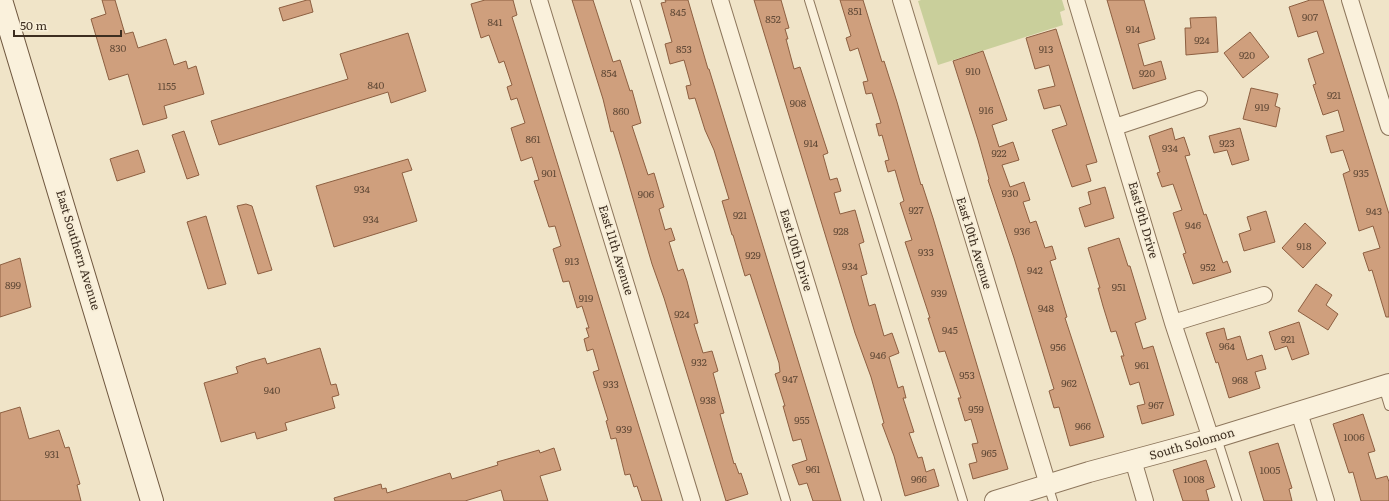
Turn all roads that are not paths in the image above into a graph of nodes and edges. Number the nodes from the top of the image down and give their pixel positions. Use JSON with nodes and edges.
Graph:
{"nodes":[{"id":1,"x":1,"y":0,"type":"edge"},
{"id":2,"x":539,"y":0,"type":"edge"},
{"id":3,"x":634,"y":0,"type":"edge"},
{"id":4,"x":720,"y":0,"type":"edge"},
{"id":5,"x":809,"y":0,"type":"edge"},
{"id":6,"x":900,"y":0,"type":"edge"},
{"id":7,"x":1076,"y":0,"type":"edge"},
{"id":8,"x":1350,"y":0,"type":"edge"},
{"id":9,"x":1199,"y":99,"type":"dead end"},
{"id":10,"x":1115,"y":127,"type":"junction"},
{"id":11,"x":1389,"y":127,"type":"edge"},
{"id":12,"x":1264,"y":295,"type":"dead end"},
{"id":13,"x":1173,"y":323,"type":"junction"},
{"id":14,"x":1386,"y":385,"type":"edge"},
{"id":15,"x":1389,"y":406,"type":"edge"},
{"id":16,"x":1299,"y":412,"type":"junction"},
{"id":17,"x":1214,"y":438,"type":"junction"},
{"id":18,"x":1133,"y":460,"type":"junction"},
{"id":19,"x":1051,"y":493,"type":"edge"},
{"id":20,"x":152,"y":501,"type":"edge"},
{"id":21,"x":692,"y":501,"type":"edge"},
{"id":22,"x":786,"y":501,"type":"edge"},
{"id":23,"x":873,"y":501,"type":"edge"},
{"id":24,"x":963,"y":501,"type":"edge"},
{"id":25,"x":995,"y":501,"type":"edge"},
{"id":26,"x":1145,"y":501,"type":"edge"},
{"id":27,"x":1237,"y":501,"type":"edge"},
{"id":28,"x":1326,"y":501,"type":"edge"}],
"edges":[{"from":1,"to":20,"type":"main road","name":"East Southern Avenue"},
{"from":2,"to":21,"type":"street","name":"East 11th Avenue"},
{"from":3,"to":22,"type":"lane"},
{"from":4,"to":23,"type":"street","name":"East 10th Drive"},
{"from":5,"to":24,"type":"lane"},
{"from":6,"to":19,"type":"street","name":"East 10th Avenue"},
{"from":7,"to":10,"type":"street","name":"East 9th Drive"},
{"from":8,"to":11,"type":"street"},
{"from":9,"to":10,"type":"street"},
{"from":10,"to":13,"type":"street","name":"East 9th Drive"},
{"from":12,"to":13,"type":"street"},
{"from":13,"to":17,"type":"street","name":"East 9th Drive"},
{"from":14,"to":15,"type":"lane"},
{"from":14,"to":16,"type":"street","name":"South Solomon"},
{"from":16,"to":17,"type":"street","name":"South Solomon"},
{"from":16,"to":28,"type":"street"},
{"from":17,"to":18,"type":"street","name":"South Solomon"},
{"from":17,"to":27,"type":"lane"},
{"from":18,"to":19,"type":"street","name":"South Solomon"},
{"from":18,"to":26,"type":"street"},
{"from":19,"to":25,"type":"street","name":"South Solomon"}]}
